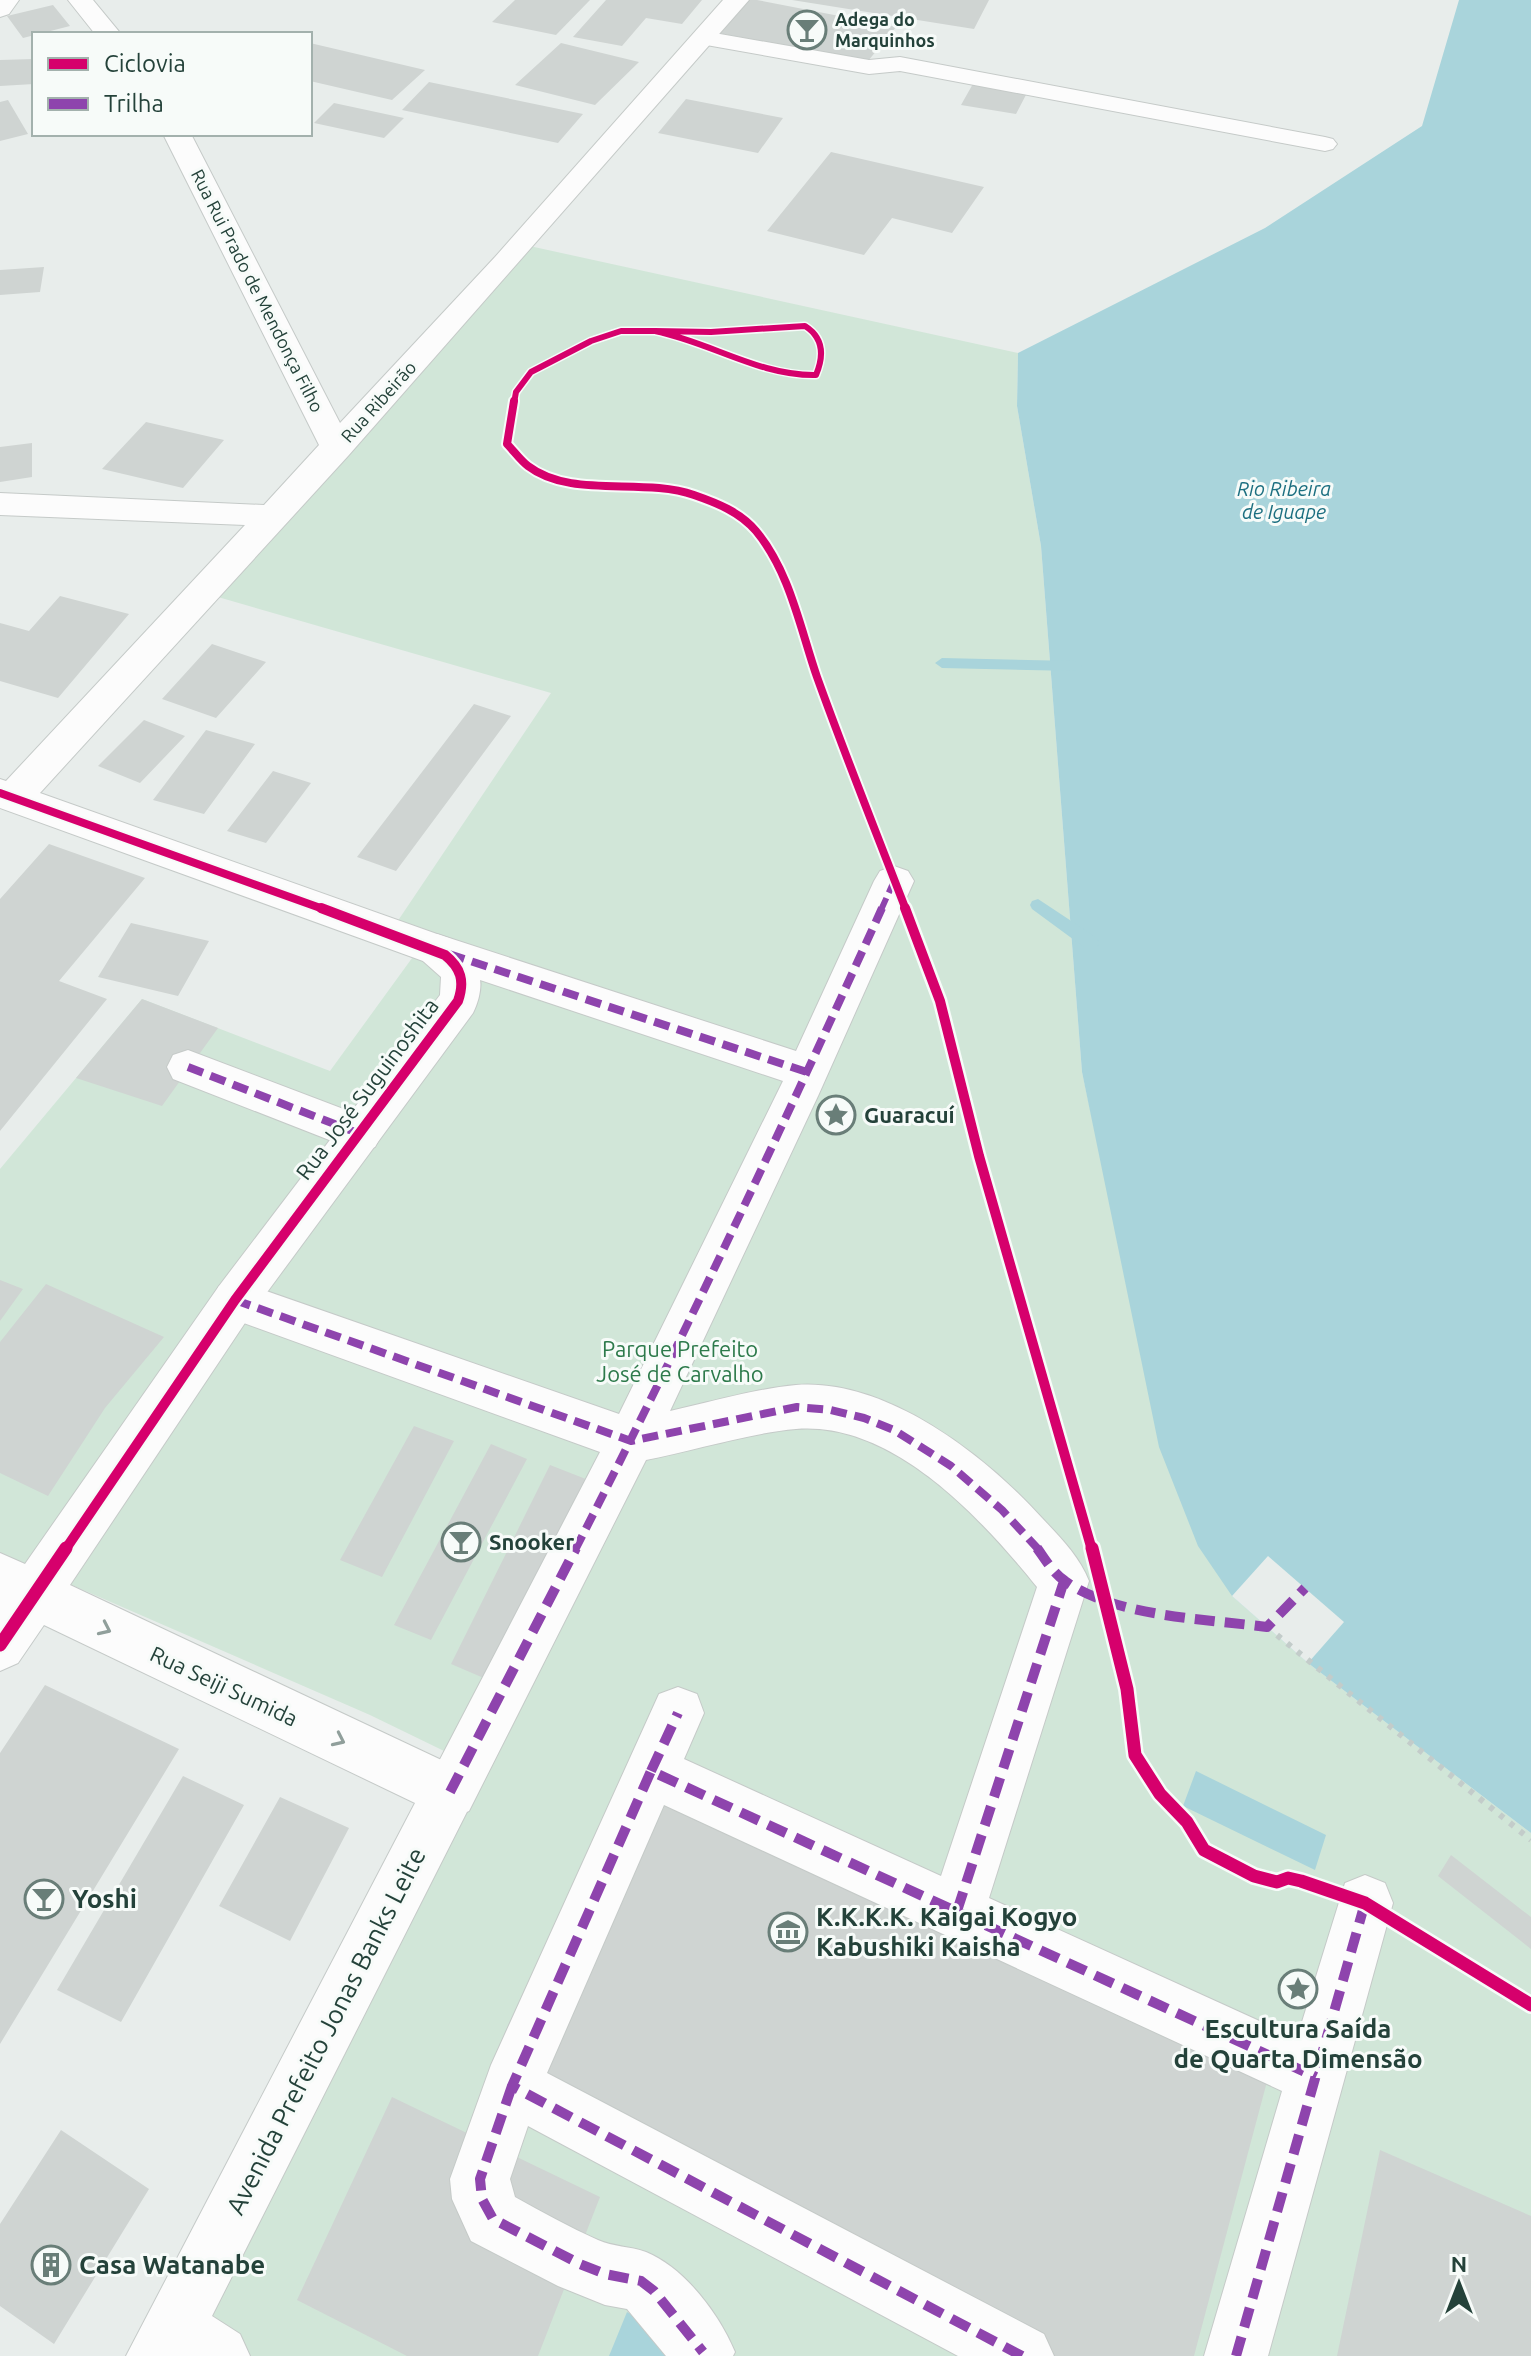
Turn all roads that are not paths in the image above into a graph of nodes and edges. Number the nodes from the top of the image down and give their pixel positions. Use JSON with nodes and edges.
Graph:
{"nodes":[{"id":1,"x":7,"y":0,"type":"edge"},
{"id":2,"x":80,"y":0,"type":"edge"},
{"id":3,"x":737,"y":0,"type":"edge"},
{"id":4,"x":0,"y":9,"type":"edge"},
{"id":5,"x":106,"y":32,"type":"edge"},
{"id":6,"x":703,"y":38,"type":"junction"},
{"id":7,"x":178,"y":136,"type":"edge"},
{"id":8,"x":1325,"y":144,"type":"dead end"},
{"id":9,"x":337,"y":449,"type":"junction"},
{"id":10,"x":0,"y":504,"type":"edge"},
{"id":11,"x":275,"y":516,"type":"junction"},
{"id":12,"x":6,"y":796,"type":"edge"},
{"id":13,"x":894,"y":881,"type":"dead end"},
{"id":14,"x":437,"y":950,"type":"junction"},
{"id":15,"x":188,"y":1067,"type":"dead end"},
{"id":16,"x":807,"y":1072,"type":"junction"},
{"id":17,"x":360,"y":1134,"type":"junction"},
{"id":18,"x":235,"y":1300,"type":"junction"},
{"id":19,"x":631,"y":1441,"type":"junction"},
{"id":20,"x":17,"y":1587,"type":"edge"},
{"id":21,"x":0,"y":1645,"type":"edge"},
{"id":22,"x":678,"y":1713,"type":"dead end"},
{"id":23,"x":651,"y":1771,"type":"junction"},
{"id":24,"x":450,"y":1792,"type":"junction"},
{"id":25,"x":1365,"y":1903,"type":"dead end"},
{"id":26,"x":957,"y":1911,"type":"junction"},
{"id":27,"x":1316,"y":2077,"type":"junction"},
{"id":28,"x":512,"y":2086,"type":"junction"},
{"id":29,"x":183,"y":2347,"type":"edge"},
{"id":30,"x":703,"y":2352,"type":"dead end"},
{"id":31,"x":1022,"y":2356,"type":"edge"},
{"id":32,"x":1236,"y":2356,"type":"edge"}],
"edges":[{"from":1,"to":4,"type":"street"},
{"from":2,"to":5,"type":"street"},
{"from":3,"to":6,"type":"street","name":"Rua Ribeirão"},
{"from":6,"to":8,"type":"lane"},
{"from":6,"to":9,"type":"street","name":"Rua Ribeirão"},
{"from":7,"to":9,"type":"street","name":"Rua Rui Prado de Mendonça Filho"},
{"from":9,"to":11,"type":"street","name":"Rua Ribeirão"},
{"from":10,"to":11,"type":"street"},
{"from":11,"to":12,"type":"street","name":"Rua Ribeirão"},
{"from":12,"to":14,"type":"street","name":"Rua José Suguinoshita"},
{"from":13,"to":16,"type":"street","name":"Avenida Prefeito Jonas Banks Leite"},
{"from":14,"to":16,"type":"street"},
{"from":14,"to":17,"type":"street","name":"Rua José Suguinoshita"},
{"from":15,"to":17,"type":"street"},
{"from":16,"to":19,"type":"street","name":"Avenida Prefeito Jonas Banks Leite"},
{"from":17,"to":18,"type":"street","name":"Rua José Suguinoshita"},
{"from":18,"to":19,"type":"street"},
{"from":18,"to":20,"type":"street","name":"Rua José Suguinoshita"},
{"from":19,"to":24,"type":"street","name":"Avenida Prefeito Jonas Banks Leite"},
{"from":19,"to":26,"type":"street"},
{"from":20,"to":21,"type":"street","name":"Rua José Suguinoshita"},
{"from":20,"to":24,"type":"street","name":"Rua Seiji Sumida","one_way":true},
{"from":22,"to":23,"type":"street"},
{"from":23,"to":26,"type":"street"},
{"from":23,"to":28,"type":"street"},
{"from":24,"to":29,"type":"street","name":"Avenida Prefeito Jonas Banks Leite"},
{"from":25,"to":27,"type":"street"},
{"from":26,"to":27,"type":"street"},
{"from":27,"to":32,"type":"street"},
{"from":28,"to":30,"type":"street"},
{"from":28,"to":31,"type":"street"}]}
